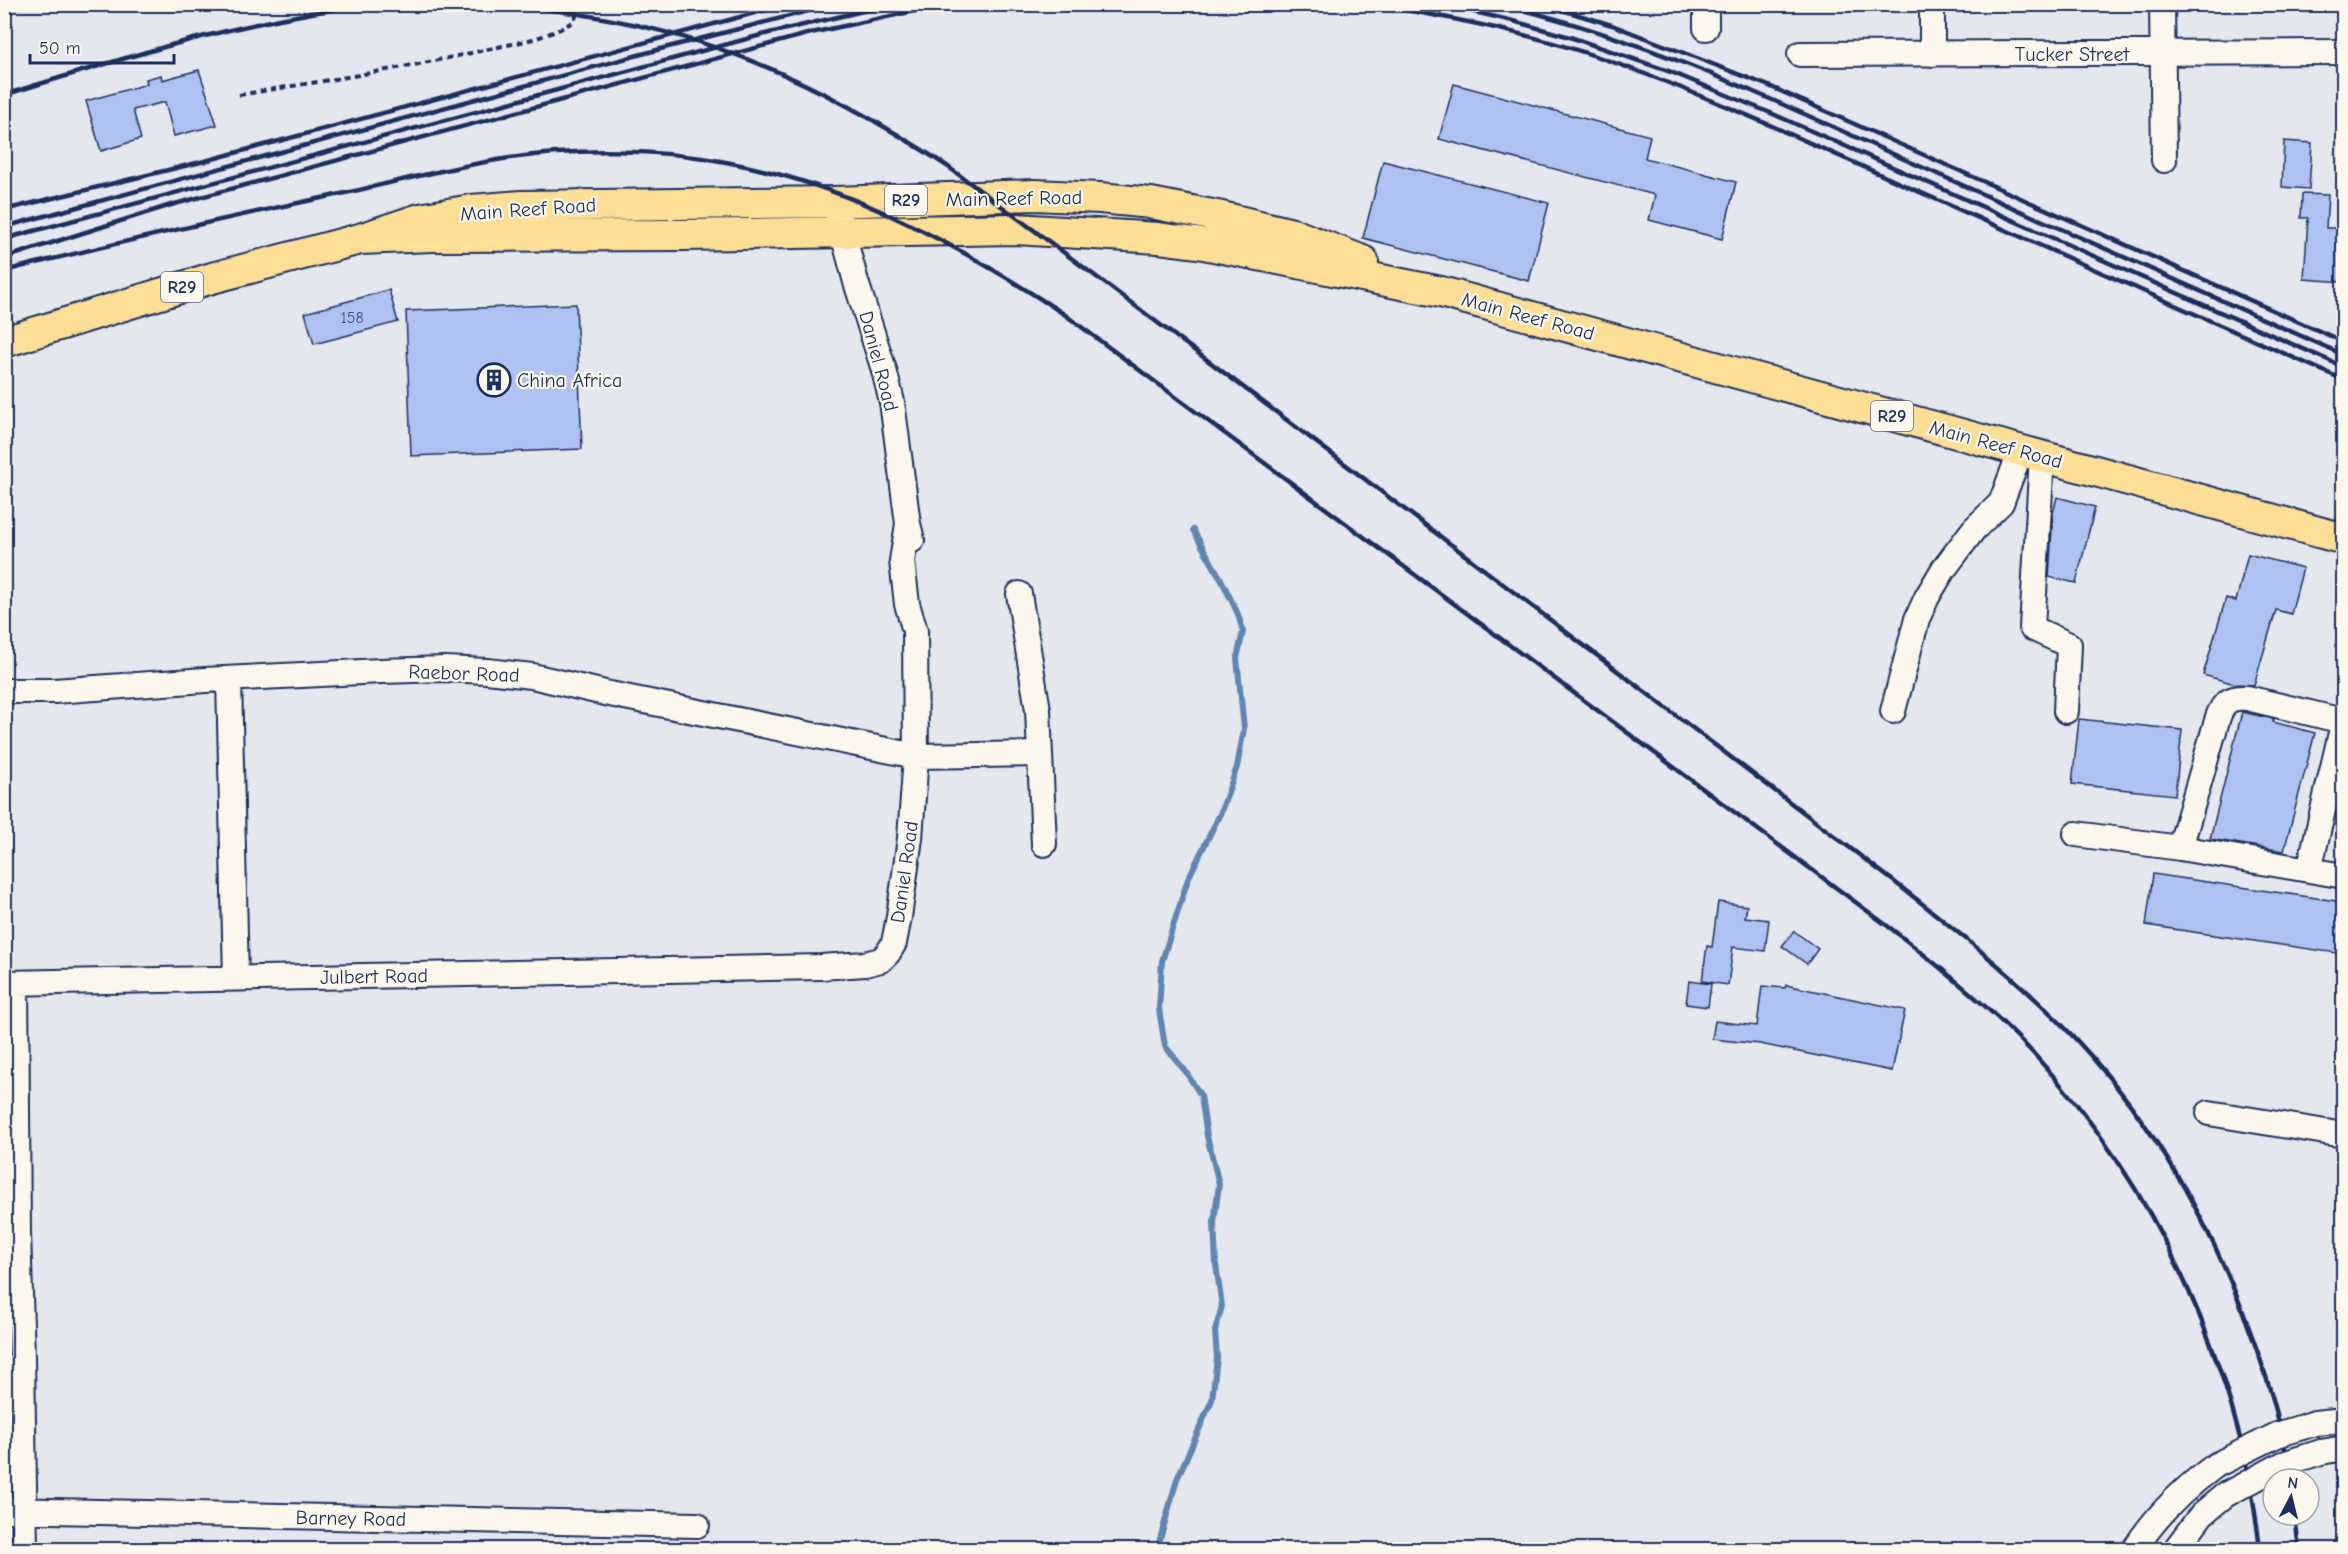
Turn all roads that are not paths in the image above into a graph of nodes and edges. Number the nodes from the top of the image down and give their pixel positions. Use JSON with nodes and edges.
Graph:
{"nodes":[{"id":1,"x":1932,"y":4,"type":"edge"},
{"id":2,"x":2162,"y":4,"type":"edge"},
{"id":3,"x":2343,"y":52,"type":"edge"},
{"id":4,"x":1800,"y":54,"type":"dead end"},
{"id":5,"x":1932,"y":54,"type":"junction"},
{"id":6,"x":2163,"y":54,"type":"junction"},
{"id":7,"x":2164,"y":160,"type":"dead end"},
{"id":8,"x":950,"y":199,"type":"junction"},
{"id":9,"x":834,"y":202,"type":"junction"},
{"id":10,"x":956,"y":230,"type":"junction"},
{"id":11,"x":842,"y":231,"type":"junction"},
{"id":12,"x":360,"y":239,"type":"junction"},
{"id":13,"x":1441,"y":292,"type":"junction"},
{"id":14,"x":4,"y":342,"type":"edge"},
{"id":15,"x":2031,"y":453,"type":"junction"},
{"id":16,"x":2343,"y":539,"type":"edge"},
{"id":17,"x":1018,"y":594,"type":"dead end"},
{"id":18,"x":229,"y":679,"type":"junction"},
{"id":19,"x":4,"y":691,"type":"edge"},
{"id":20,"x":1893,"y":711,"type":"dead end"},
{"id":21,"x":2066,"y":711,"type":"dead end"},
{"id":22,"x":2343,"y":720,"type":"edge"},
{"id":23,"x":1040,"y":754,"type":"junction"},
{"id":24,"x":916,"y":756,"type":"junction"},
{"id":25,"x":2076,"y":834,"type":"dead end"},
{"id":26,"x":1044,"y":844,"type":"dead end"},
{"id":27,"x":2180,"y":848,"type":"junction"},
{"id":28,"x":2309,"y":870,"type":"junction"},
{"id":29,"x":2343,"y":876,"type":"edge"},
{"id":30,"x":733,"y":969,"type":"joint"},
{"id":31,"x":236,"y":978,"type":"junction"},
{"id":32,"x":10,"y":983,"type":"edge"},
{"id":33,"x":2209,"y":1113,"type":"dead end"},
{"id":34,"x":2343,"y":1135,"type":"edge"},
{"id":35,"x":11,"y":1232,"type":"edge"},
{"id":36,"x":2343,"y":1420,"type":"edge"},
{"id":37,"x":2332,"y":1450,"type":"edge"},
{"id":38,"x":15,"y":1511,"type":"edge"},
{"id":39,"x":697,"y":1525,"type":"dead end"},
{"id":40,"x":25,"y":1550,"type":"edge"},
{"id":41,"x":2134,"y":1550,"type":"edge"},
{"id":42,"x":2175,"y":1550,"type":"edge"}],
"edges":[{"from":1,"to":5,"type":"street"},
{"from":2,"to":6,"type":"street"},
{"from":3,"to":6,"type":"street","name":"Tucker Street"},
{"from":4,"to":5,"type":"street","name":"Tucker Street"},
{"from":5,"to":6,"type":"street","name":"Tucker Street"},
{"from":6,"to":7,"type":"street"},
{"from":8,"to":9,"type":"main road","name":"Main Reef Road","number":"R29"},
{"from":8,"to":10,"type":"main road"},
{"from":8,"to":13,"type":"main road","name":"Main Reef Road","number":"R29"},
{"from":9,"to":11,"type":"street","name":"Daniel Road"},
{"from":9,"to":12,"type":"main road","name":"Main Reef Road","number":"R29"},
{"from":10,"to":11,"type":"main road","name":"Main Reef Road","number":"R29"},
{"from":10,"to":13,"type":"main road","name":"Main Reef Road","number":"R29"},
{"from":11,"to":12,"type":"main road","name":"Main Reef Road","number":"R29"},
{"from":11,"to":24,"type":"street","name":"Daniel Road"},
{"from":12,"to":14,"type":"main road","name":"Main Reef Road","number":"R29"},
{"from":13,"to":15,"type":"main road","name":"Main Reef Road","number":"R29"},
{"from":15,"to":16,"type":"main road","name":"Main Reef Road","number":"R29"},
{"from":15,"to":20,"type":"street"},
{"from":15,"to":21,"type":"street"},
{"from":17,"to":23,"type":"street"},
{"from":18,"to":19,"type":"street","name":"Raebor Road"},
{"from":18,"to":24,"type":"street","name":"Raebor Road"},
{"from":18,"to":31,"type":"street"},
{"from":22,"to":27,"type":"street"},
{"from":22,"to":28,"type":"street"},
{"from":23,"to":24,"type":"street","name":"Raebor Road"},
{"from":23,"to":26,"type":"street"},
{"from":24,"to":30,"type":"street","name":"Daniel Road"},
{"from":25,"to":27,"type":"street"},
{"from":27,"to":28,"type":"street"},
{"from":28,"to":29,"type":"street"},
{"from":30,"to":31,"type":"street","name":"Julbert Road"},
{"from":31,"to":32,"type":"street","name":"Julbert Road"},
{"from":32,"to":35,"type":"street"},
{"from":33,"to":34,"type":"street"},
{"from":35,"to":38,"type":"street"},
{"from":36,"to":41,"type":"street","bridge":true},
{"from":37,"to":42,"type":"street","bridge":true},
{"from":38,"to":39,"type":"street","name":"Barney Road"},
{"from":38,"to":40,"type":"street"}]}
